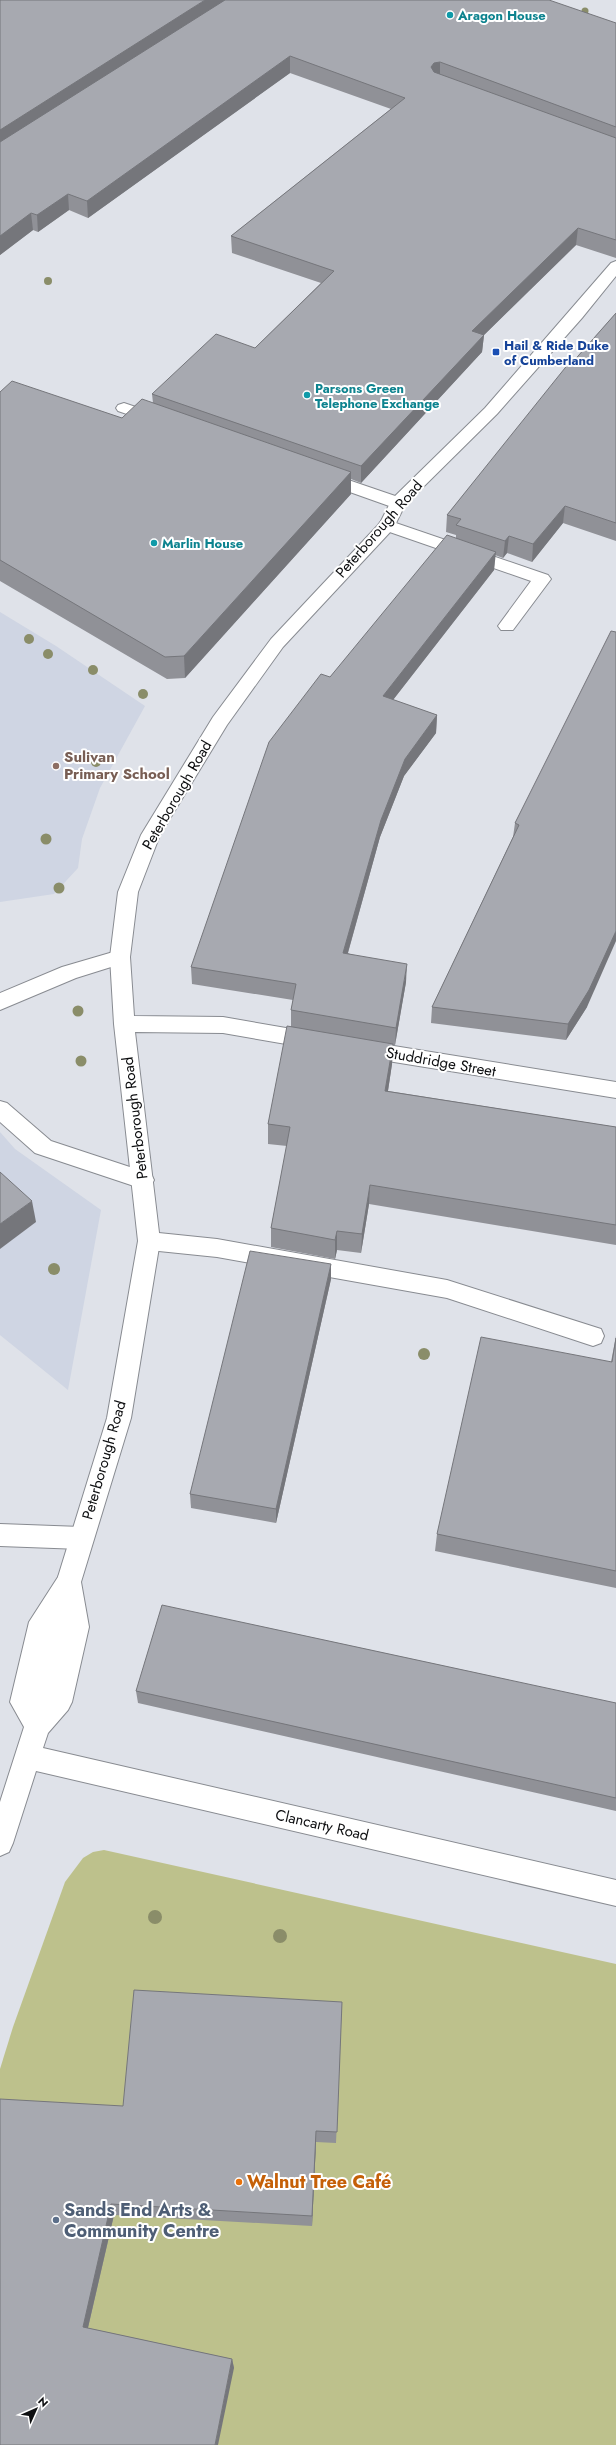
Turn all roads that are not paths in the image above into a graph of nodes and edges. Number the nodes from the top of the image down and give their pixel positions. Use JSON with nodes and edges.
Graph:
{"nodes":[{"id":1,"x":616,"y":266,"type":"edge"},
{"id":2,"x":124,"y":408,"type":"dead end"},
{"id":3,"x":174,"y":426,"type":"edge"},
{"id":4,"x":309,"y":472,"type":"edge"},
{"id":5,"x":398,"y":503,"type":"junction"},
{"id":6,"x":386,"y":525,"type":"junction"},
{"id":7,"x":507,"y":626,"type":"dead end"},
{"id":8,"x":120,"y":957,"type":"junction"},
{"id":9,"x":0,"y":1002,"type":"edge"},
{"id":10,"x":124,"y":1024,"type":"junction"},
{"id":11,"x":616,"y":1090,"type":"edge"},
{"id":12,"x":0,"y":1109,"type":"edge"},
{"id":13,"x":143,"y":1180,"type":"junction"},
{"id":14,"x":149,"y":1241,"type":"junction"},
{"id":15,"x":593,"y":1336,"type":"dead end"},
{"id":16,"x":0,"y":1535,"type":"edge"},
{"id":17,"x":81,"y":1538,"type":"junction"},
{"id":18,"x":69,"y":1582,"type":"junction"},
{"id":19,"x":37,"y":1726,"type":"junction"},
{"id":20,"x":28,"y":1757,"type":"junction"},
{"id":21,"x":0,"y":1843,"type":"edge"},
{"id":22,"x":616,"y":1893,"type":"edge"}],
"edges":[{"from":1,"to":5,"type":"street","name":"Peterborough Road"},
{"from":2,"to":3,"type":"street"},
{"from":4,"to":5,"type":"street"},
{"from":5,"to":6,"type":"street","name":"Peterborough Road"},
{"from":6,"to":7,"type":"street"},
{"from":6,"to":8,"type":"street","name":"Peterborough Road"},
{"from":8,"to":9,"type":"street"},
{"from":8,"to":10,"type":"street","name":"Peterborough Road"},
{"from":10,"to":11,"type":"street","name":"Studdridge Street"},
{"from":10,"to":13,"type":"street","name":"Peterborough Road"},
{"from":12,"to":13,"type":"street"},
{"from":13,"to":14,"type":"street","name":"Peterborough Road"},
{"from":14,"to":15,"type":"street"},
{"from":14,"to":17,"type":"street","name":"Peterborough Road"},
{"from":16,"to":17,"type":"street"},
{"from":17,"to":18,"type":"street","name":"Peterborough Road"},
{"from":18,"to":19,"type":"street","name":"Peterborough Road"},
{"from":18,"to":19,"type":"street","name":"Peterborough Road"},
{"from":19,"to":20,"type":"street","name":"Peterborough Road"},
{"from":20,"to":21,"type":"street","name":"Peterborough Road"},
{"from":20,"to":22,"type":"street","name":"Clancarty Road"}]}
